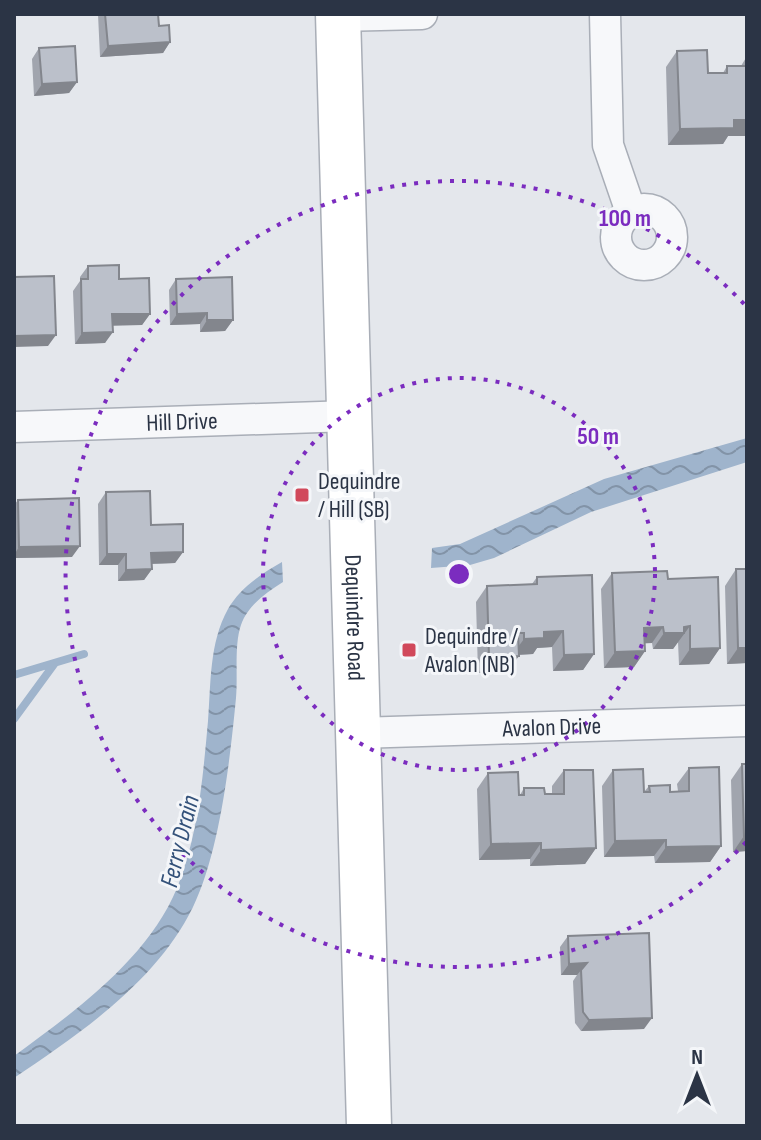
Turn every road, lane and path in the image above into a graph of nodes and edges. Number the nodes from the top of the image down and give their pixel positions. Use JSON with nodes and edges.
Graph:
{"nodes":[{"id":1,"x":422,"y":14,"type":"edge"},
{"id":2,"x":605,"y":14,"type":"edge"},
{"id":3,"x":338,"y":15,"type":"edge"},
{"id":4,"x":631,"y":212,"type":"dead end"},
{"id":5,"x":350,"y":416,"type":"junction"},
{"id":6,"x":14,"y":427,"type":"edge"},
{"id":7,"x":747,"y":721,"type":"edge"},
{"id":8,"x":358,"y":733,"type":"junction"},
{"id":9,"x":369,"y":1126,"type":"edge"}],
"edges":[{"from":1,"to":3,"type":"street"},
{"from":2,"to":4,"type":"street"},
{"from":3,"to":5,"type":"main road","name":"Dequindre Road"},
{"from":5,"to":6,"type":"street","name":"Hill Drive"},
{"from":5,"to":8,"type":"main road","name":"Dequindre Road"},
{"from":7,"to":8,"type":"street","name":"Avalon Drive"},
{"from":8,"to":9,"type":"main road","name":"Dequindre Road"}]}
